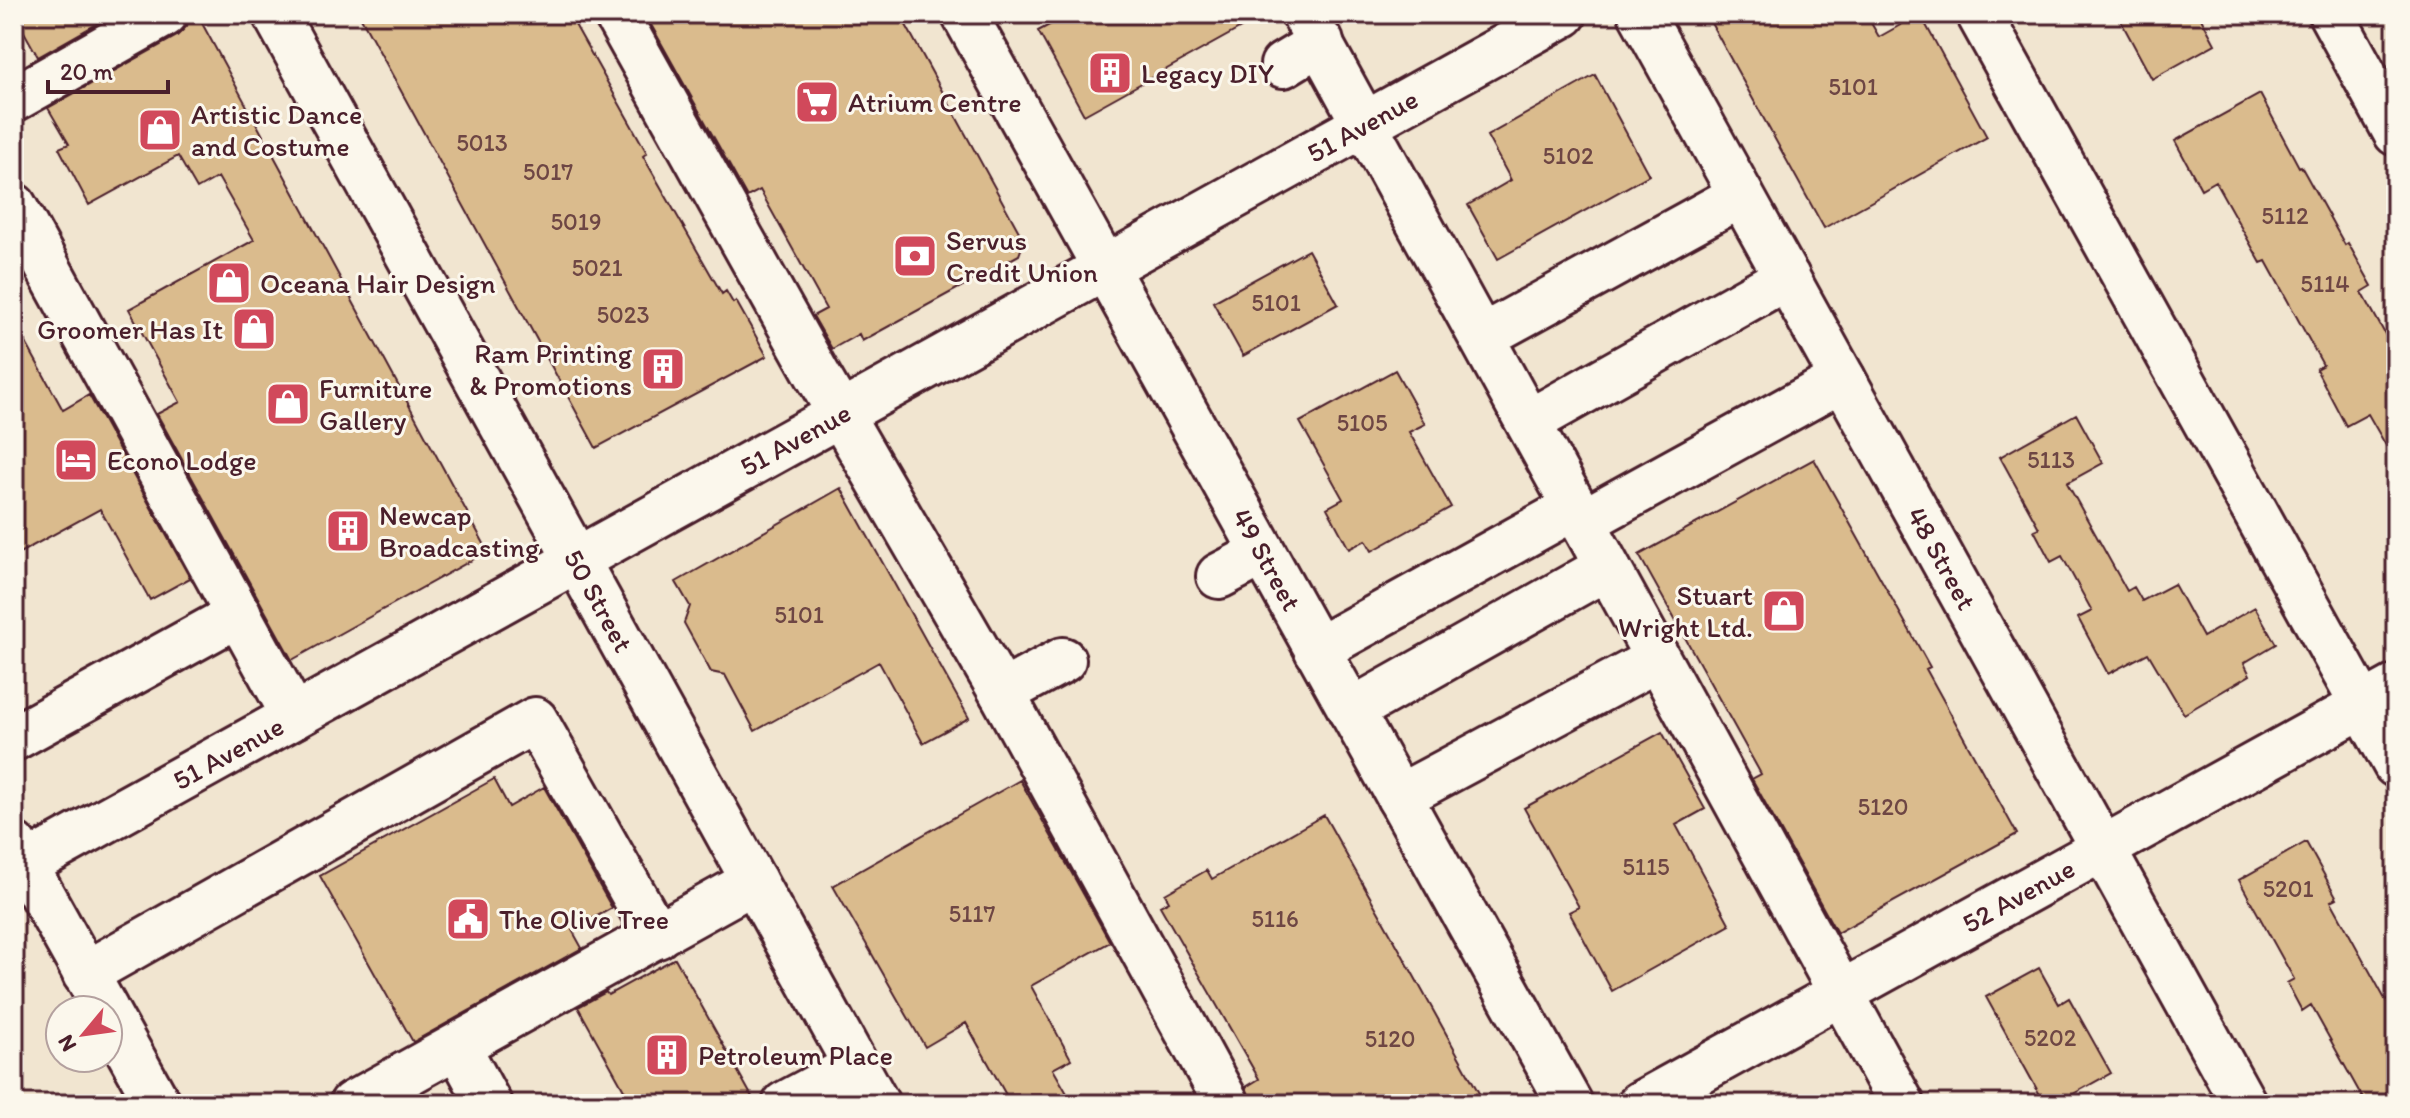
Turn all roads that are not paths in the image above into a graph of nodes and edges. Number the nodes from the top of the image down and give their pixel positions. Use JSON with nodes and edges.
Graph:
{"nodes":[{"id":1,"x":165,"y":14,"type":"edge"},
{"id":2,"x":275,"y":14,"type":"edge"},
{"id":3,"x":616,"y":14,"type":"edge"},
{"id":4,"x":964,"y":14,"type":"edge"},
{"id":5,"x":1564,"y":14,"type":"edge"},
{"id":6,"x":1641,"y":14,"type":"edge"},
{"id":7,"x":1979,"y":14,"type":"edge"},
{"id":8,"x":2331,"y":14,"type":"edge"},
{"id":9,"x":1312,"y":28,"type":"edge"},
{"id":10,"x":1283,"y":65,"type":"dead end"},
{"id":11,"x":14,"y":99,"type":"edge"},
{"id":12,"x":1365,"y":124,"type":"junction"},
{"id":13,"x":2396,"y":133,"type":"edge"},
{"id":14,"x":1741,"y":195,"type":"junction"},
{"id":15,"x":14,"y":206,"type":"edge"},
{"id":16,"x":1106,"y":269,"type":"junction"},
{"id":17,"x":1787,"y":277,"type":"junction"},
{"id":18,"x":1482,"y":337,"type":"junction"},
{"id":19,"x":1843,"y":379,"type":"junction"},
{"id":20,"x":841,"y":415,"type":"junction"},
{"id":21,"x":1529,"y":422,"type":"junction"},
{"id":22,"x":1572,"y":518,"type":"junction"},
{"id":23,"x":1263,"y":553,"type":"junction"},
{"id":24,"x":577,"y":561,"type":"junction"},
{"id":25,"x":1593,"y":575,"type":"dead end"},
{"id":26,"x":1219,"y":576,"type":"dead end"},
{"id":27,"x":239,"y":614,"type":"junction"},
{"id":28,"x":1317,"y":650,"type":"junction"},
{"id":29,"x":1063,"y":660,"type":"dead end"},
{"id":30,"x":1644,"y":666,"type":"dead end"},
{"id":31,"x":1002,"y":693,"type":"junction"},
{"id":32,"x":2380,"y":696,"type":"edge"},
{"id":33,"x":1351,"y":711,"type":"junction"},
{"id":34,"x":294,"y":716,"type":"junction"},
{"id":35,"x":14,"y":738,"type":"edge"},
{"id":36,"x":2396,"y":765,"type":"edge"},
{"id":37,"x":1399,"y":797,"type":"junction"},
{"id":38,"x":2103,"y":850,"type":"junction"},
{"id":39,"x":20,"y":855,"type":"edge"},
{"id":40,"x":754,"y":881,"type":"junction"},
{"id":41,"x":657,"y":936,"type":"junction"},
{"id":42,"x":97,"y":994,"type":"edge"},
{"id":43,"x":108,"y":994,"type":"edge"},
{"id":44,"x":1841,"y":994,"type":"junction"},
{"id":45,"x":124,"y":1042,"type":"edge"},
{"id":46,"x":458,"y":1047,"type":"junction"},
{"id":47,"x":856,"y":1066,"type":"junction"},
{"id":48,"x":158,"y":1104,"type":"edge"},
{"id":49,"x":352,"y":1104,"type":"edge"},
{"id":50,"x":489,"y":1104,"type":"edge"},
{"id":51,"x":785,"y":1104,"type":"edge"},
{"id":52,"x":877,"y":1104,"type":"edge"},
{"id":53,"x":1227,"y":1104,"type":"edge"},
{"id":54,"x":1570,"y":1104,"type":"edge"},
{"id":55,"x":1640,"y":1104,"type":"edge"},
{"id":56,"x":1902,"y":1104,"type":"edge"},
{"id":57,"x":2244,"y":1104,"type":"edge"}],
"edges":[{"from":1,"to":11,"type":"street"},
{"from":2,"to":24,"type":"street","name":"50 Street"},
{"from":3,"to":20,"type":"street"},
{"from":4,"to":16,"type":"street","name":"49 Street"},
{"from":5,"to":12,"type":"street","name":"51 Avenue"},
{"from":6,"to":14,"type":"street","name":"48 Street"},
{"from":7,"to":32,"type":"street"},
{"from":8,"to":13,"type":"street"},
{"from":9,"to":10,"type":"street"},
{"from":9,"to":12,"type":"street"},
{"from":12,"to":16,"type":"street","name":"51 Avenue"},
{"from":12,"to":18,"type":"street"},
{"from":14,"to":17,"type":"street","name":"48 Street"},
{"from":14,"to":18,"type":"street"},
{"from":15,"to":27,"type":"street"},
{"from":16,"to":20,"type":"street","name":"51 Avenue"},
{"from":16,"to":23,"type":"street","name":"49 Street"},
{"from":17,"to":19,"type":"street","name":"48 Street"},
{"from":17,"to":21,"type":"street"},
{"from":18,"to":21,"type":"street"},
{"from":19,"to":22,"type":"street"},
{"from":19,"to":38,"type":"street","name":"48 Street"},
{"from":20,"to":24,"type":"street","name":"51 Avenue"},
{"from":20,"to":31,"type":"street"},
{"from":21,"to":22,"type":"street"},
{"from":22,"to":28,"type":"street"},
{"from":22,"to":44,"type":"street"},
{"from":23,"to":26,"type":"street"},
{"from":23,"to":28,"type":"street","name":"49 Street"},
{"from":24,"to":34,"type":"street","name":"51 Avenue"},
{"from":24,"to":40,"type":"street","name":"50 Street"},
{"from":25,"to":33,"type":"street"},
{"from":27,"to":34,"type":"street"},
{"from":27,"to":35,"type":"street"},
{"from":28,"to":33,"type":"street","name":"49 Street"},
{"from":29,"to":31,"type":"street"},
{"from":30,"to":37,"type":"street"},
{"from":31,"to":53,"type":"street"},
{"from":32,"to":36,"type":"street"},
{"from":32,"to":38,"type":"street","name":"52 Avenue"},
{"from":33,"to":37,"type":"street","name":"49 Street"},
{"from":34,"to":39,"type":"street","name":"51 Avenue"},
{"from":37,"to":54,"type":"street","name":"49 Street"},
{"from":38,"to":44,"type":"street","name":"52 Avenue"},
{"from":38,"to":57,"type":"street","name":"48 Street"},
{"from":39,"to":42,"type":"street"},
{"from":40,"to":41,"type":"street"},
{"from":40,"to":47,"type":"street","name":"50 Street"},
{"from":41,"to":43,"type":"street"},
{"from":41,"to":46,"type":"street"},
{"from":44,"to":55,"type":"street","name":"52 Avenue"},
{"from":44,"to":56,"type":"street"},
{"from":45,"to":48,"type":"street"},
{"from":46,"to":49,"type":"street"},
{"from":46,"to":50,"type":"street"},
{"from":47,"to":51,"type":"street"},
{"from":47,"to":52,"type":"street","name":"50 Street"}]}
